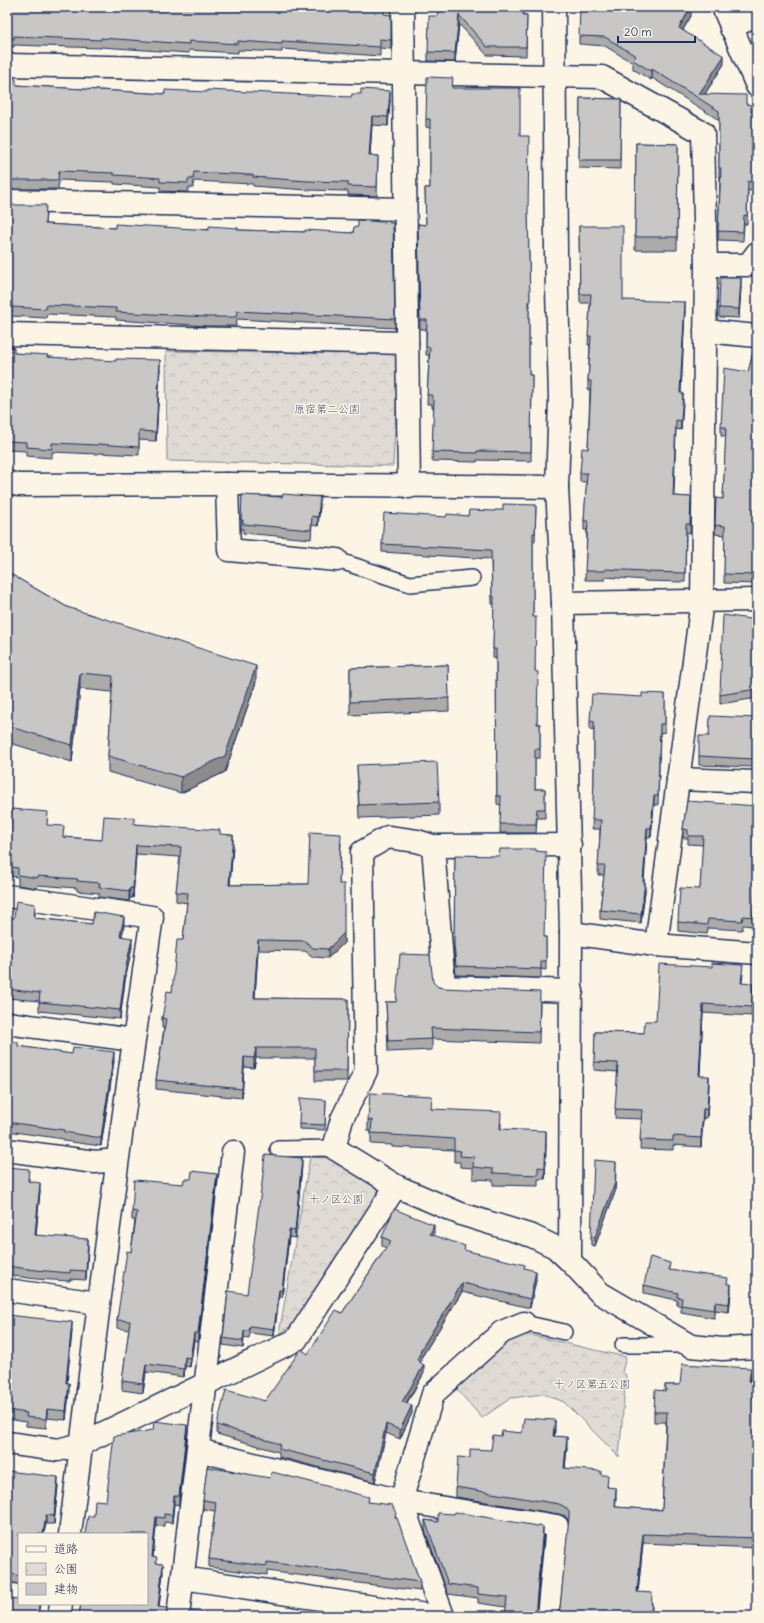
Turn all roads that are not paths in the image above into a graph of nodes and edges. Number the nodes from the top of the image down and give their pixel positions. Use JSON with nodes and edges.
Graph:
{"nodes":[{"id":1,"x":403,"y":7,"type":"edge"},
{"id":2,"x":554,"y":7,"type":"edge"},
{"id":3,"x":723,"y":7,"type":"edge"},
{"id":4,"x":757,"y":14,"type":"edge"},
{"id":5,"x":731,"y":28,"type":"junction"},
{"id":6,"x":7,"y":65,"type":"edge"},
{"id":7,"x":404,"y":72,"type":"junction"},
{"id":8,"x":556,"y":75,"type":"junction"},
{"id":9,"x":757,"y":86,"type":"edge"},
{"id":10,"x":7,"y":201,"type":"edge"},
{"id":11,"x":405,"y":209,"type":"junction"},
{"id":12,"x":757,"y":253,"type":"edge"},
{"id":13,"x":706,"y":265,"type":"junction"},
{"id":14,"x":705,"y":331,"type":"junction"},
{"id":15,"x":7,"y":334,"type":"edge"},
{"id":16,"x":757,"y":336,"type":"edge"},
{"id":17,"x":407,"y":343,"type":"junction"},
{"id":18,"x":7,"y":482,"type":"edge"},
{"id":19,"x":227,"y":484,"type":"junction"},
{"id":20,"x":409,"y":487,"type":"junction"},
{"id":21,"x":557,"y":487,"type":"junction"},
{"id":22,"x":337,"y":560,"type":"joint"},
{"id":23,"x":472,"y":578,"type":"dead end"},
{"id":24,"x":757,"y":600,"type":"edge"},
{"id":25,"x":702,"y":601,"type":"junction"},
{"id":26,"x":562,"y":603,"type":"junction"},
{"id":27,"x":678,"y":779,"type":"junction"},
{"id":28,"x":757,"y":782,"type":"edge"},
{"id":29,"x":570,"y":845,"type":"junction"},
{"id":30,"x":433,"y":846,"type":"junction"},
{"id":31,"x":7,"y":896,"type":"edge"},
{"id":32,"x":571,"y":933,"type":"junction"},
{"id":33,"x":656,"y":945,"type":"junction"},
{"id":34,"x":757,"y":953,"type":"edge"},
{"id":35,"x":572,"y":991,"type":"junction"},
{"id":36,"x":7,"y":1023,"type":"edge"},
{"id":37,"x":133,"y":1040,"type":"junction"},
{"id":38,"x":334,"y":1148,"type":"junction"},
{"id":39,"x":278,"y":1149,"type":"dead end"},
{"id":40,"x":7,"y":1150,"type":"edge"},
{"id":41,"x":233,"y":1152,"type":"dead end"},
{"id":42,"x":117,"y":1160,"type":"junction"},
{"id":43,"x":396,"y":1186,"type":"junction"},
{"id":44,"x":570,"y":1261,"type":"junction"},
{"id":45,"x":7,"y":1290,"type":"edge"},
{"id":46,"x":98,"y":1303,"type":"junction"},
{"id":47,"x":524,"y":1323,"type":"joint"},
{"id":48,"x":564,"y":1332,"type":"dead end"},
{"id":49,"x":623,"y":1345,"type":"dead end"},
{"id":50,"x":692,"y":1346,"type":"junction"},
{"id":51,"x":757,"y":1347,"type":"edge"},
{"id":52,"x":206,"y":1382,"type":"junction"},
{"id":53,"x":7,"y":1443,"type":"edge"},
{"id":54,"x":81,"y":1444,"type":"junction"},
{"id":55,"x":198,"y":1450,"type":"junction"},
{"id":56,"x":401,"y":1501,"type":"junction"},
{"id":57,"x":70,"y":1533,"type":"edge"},
{"id":58,"x":183,"y":1578,"type":"junction"},
{"id":59,"x":7,"y":1594,"type":"edge"},
{"id":60,"x":18,"y":1596,"type":"edge"},
{"id":61,"x":61,"y":1605,"type":"edge"},
{"id":62,"x":363,"y":1611,"type":"edge"},
{"id":63,"x":59,"y":1616,"type":"edge"},
{"id":64,"x":178,"y":1616,"type":"edge"},
{"id":65,"x":433,"y":1616,"type":"edge"},
{"id":66,"x":443,"y":1616,"type":"edge"},
{"id":67,"x":548,"y":1616,"type":"edge"}],
"edges":[{"from":1,"to":7,"type":"street"},
{"from":2,"to":8,"type":"street"},
{"from":3,"to":5,"type":"street"},
{"from":4,"to":5,"type":"street"},
{"from":5,"to":9,"type":"street"},
{"from":6,"to":7,"type":"street"},
{"from":7,"to":8,"type":"street"},
{"from":7,"to":11,"type":"street"},
{"from":8,"to":13,"type":"street"},
{"from":8,"to":21,"type":"street"},
{"from":10,"to":11,"type":"street"},
{"from":11,"to":17,"type":"street"},
{"from":12,"to":13,"type":"street"},
{"from":13,"to":14,"type":"street"},
{"from":14,"to":16,"type":"street"},
{"from":14,"to":25,"type":"street"},
{"from":15,"to":17,"type":"street"},
{"from":17,"to":20,"type":"street"},
{"from":18,"to":19,"type":"street"},
{"from":19,"to":20,"type":"street"},
{"from":19,"to":22,"type":"street"},
{"from":20,"to":21,"type":"street"},
{"from":21,"to":26,"type":"street"},
{"from":22,"to":23,"type":"lane"},
{"from":24,"to":25,"type":"street"},
{"from":25,"to":26,"type":"street"},
{"from":25,"to":27,"type":"street"},
{"from":26,"to":29,"type":"street"},
{"from":27,"to":28,"type":"street"},
{"from":27,"to":33,"type":"street"},
{"from":29,"to":30,"type":"street"},
{"from":29,"to":32,"type":"street"},
{"from":30,"to":35,"type":"street"},
{"from":30,"to":38,"type":"street"},
{"from":31,"to":37,"type":"street"},
{"from":32,"to":33,"type":"street"},
{"from":32,"to":35,"type":"street"},
{"from":33,"to":34,"type":"street"},
{"from":35,"to":44,"type":"street"},
{"from":36,"to":37,"type":"street"},
{"from":37,"to":42,"type":"street"},
{"from":38,"to":39,"type":"lane"},
{"from":38,"to":43,"type":"street"},
{"from":40,"to":42,"type":"street"},
{"from":41,"to":52,"type":"street"},
{"from":42,"to":46,"type":"street"},
{"from":43,"to":44,"type":"street"},
{"from":43,"to":52,"type":"street"},
{"from":44,"to":50,"type":"street"},
{"from":45,"to":46,"type":"street"},
{"from":46,"to":54,"type":"street"},
{"from":47,"to":48,"type":"lane"},
{"from":47,"to":56,"type":"street"},
{"from":49,"to":50,"type":"lane"},
{"from":50,"to":51,"type":"street"},
{"from":52,"to":54,"type":"street"},
{"from":52,"to":55,"type":"street"},
{"from":53,"to":54,"type":"street"},
{"from":54,"to":57,"type":"street"},
{"from":55,"to":56,"type":"street"},
{"from":55,"to":58,"type":"street"},
{"from":56,"to":66,"type":"street"},
{"from":56,"to":67,"type":"street"},
{"from":58,"to":62,"type":"street"},
{"from":58,"to":64,"type":"street"},
{"from":59,"to":60,"type":"street"},
{"from":61,"to":63,"type":"street"},
{"from":62,"to":65,"type":"street"}]}
